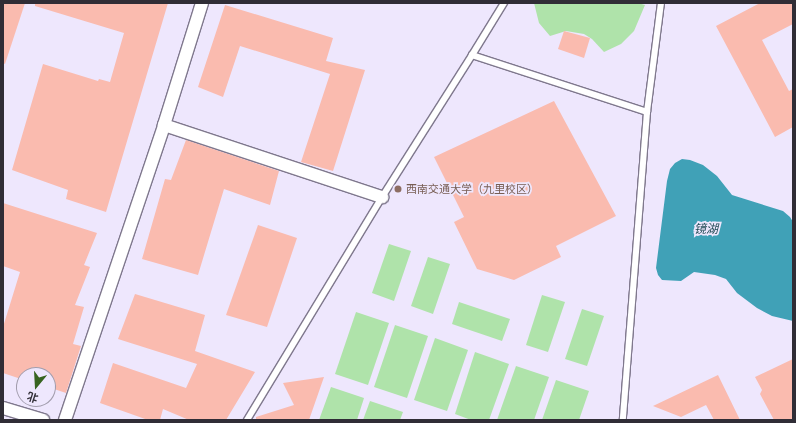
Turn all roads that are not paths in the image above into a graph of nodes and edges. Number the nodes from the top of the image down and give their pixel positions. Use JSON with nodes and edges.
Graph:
{"nodes":[{"id":1,"x":202,"y":3,"type":"edge"},
{"id":2,"x":504,"y":3,"type":"edge"},
{"id":3,"x":660,"y":3,"type":"edge"},
{"id":4,"x":472,"y":55,"type":"junction"},
{"id":5,"x":647,"y":112,"type":"junction"},
{"id":6,"x":164,"y":125,"type":"junction"},
{"id":7,"x":382,"y":197,"type":"junction"},
{"id":8,"x":3,"y":408,"type":"edge"},
{"id":9,"x":43,"y":420,"type":"edge"},
{"id":10,"x":65,"y":420,"type":"edge"},
{"id":11,"x":247,"y":420,"type":"edge"},
{"id":12,"x":623,"y":420,"type":"edge"}],
"edges":[{"from":1,"to":6,"type":"street"},
{"from":2,"to":4,"type":"lane"},
{"from":3,"to":5,"type":"lane"},
{"from":4,"to":5,"type":"lane"},
{"from":4,"to":7,"type":"lane"},
{"from":5,"to":12,"type":"lane"},
{"from":6,"to":7,"type":"street"},
{"from":6,"to":10,"type":"street"},
{"from":7,"to":11,"type":"lane"},
{"from":8,"to":9,"type":"street"}]}
